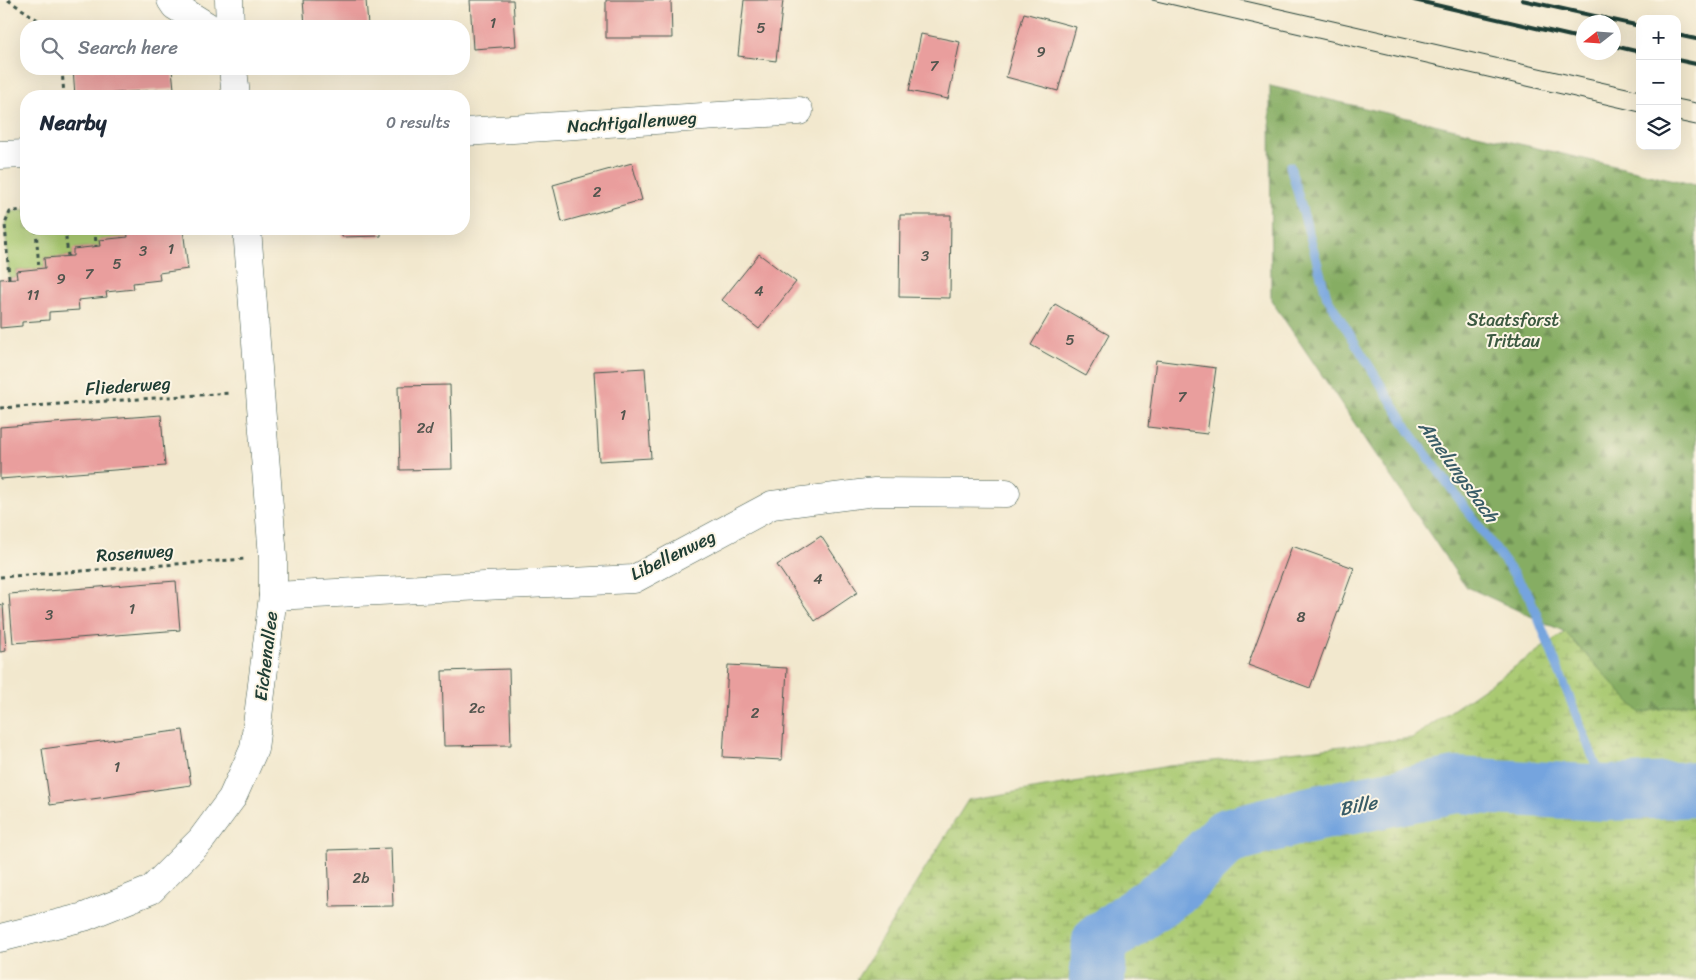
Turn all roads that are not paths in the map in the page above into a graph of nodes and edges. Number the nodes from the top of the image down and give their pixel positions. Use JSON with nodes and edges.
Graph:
{"nodes":[{"id":1,"x":172,"y":0,"type":"edge"},
{"id":2,"x":229,"y":0,"type":"edge"},
{"id":3,"x":197,"y":20,"type":"edge"},
{"id":4,"x":230,"y":20,"type":"edge"},
{"id":5,"x":234,"y":75,"type":"edge"},
{"id":6,"x":235,"y":90,"type":"edge"},
{"id":7,"x":799,"y":111,"type":"dead end"},
{"id":8,"x":470,"y":132,"type":"edge"},
{"id":9,"x":20,"y":154,"type":"edge"},
{"id":10,"x":0,"y":155,"type":"edge"},
{"id":11,"x":247,"y":235,"type":"edge"},
{"id":12,"x":1006,"y":492,"type":"dead end"},
{"id":13,"x":273,"y":596,"type":"junction"},
{"id":14,"x":0,"y":938,"type":"edge"}],
"edges":[{"from":1,"to":3,"type":"street"},
{"from":2,"to":4,"type":"street"},
{"from":5,"to":6,"type":"street"},
{"from":7,"to":8,"type":"street","name":"Nachtigallenweg"},
{"from":9,"to":10,"type":"street"},
{"from":11,"to":13,"type":"street","name":"Eichenallee"},
{"from":12,"to":13,"type":"street","name":"Libellenweg"},
{"from":13,"to":14,"type":"street","name":"Eichenallee"}]}
